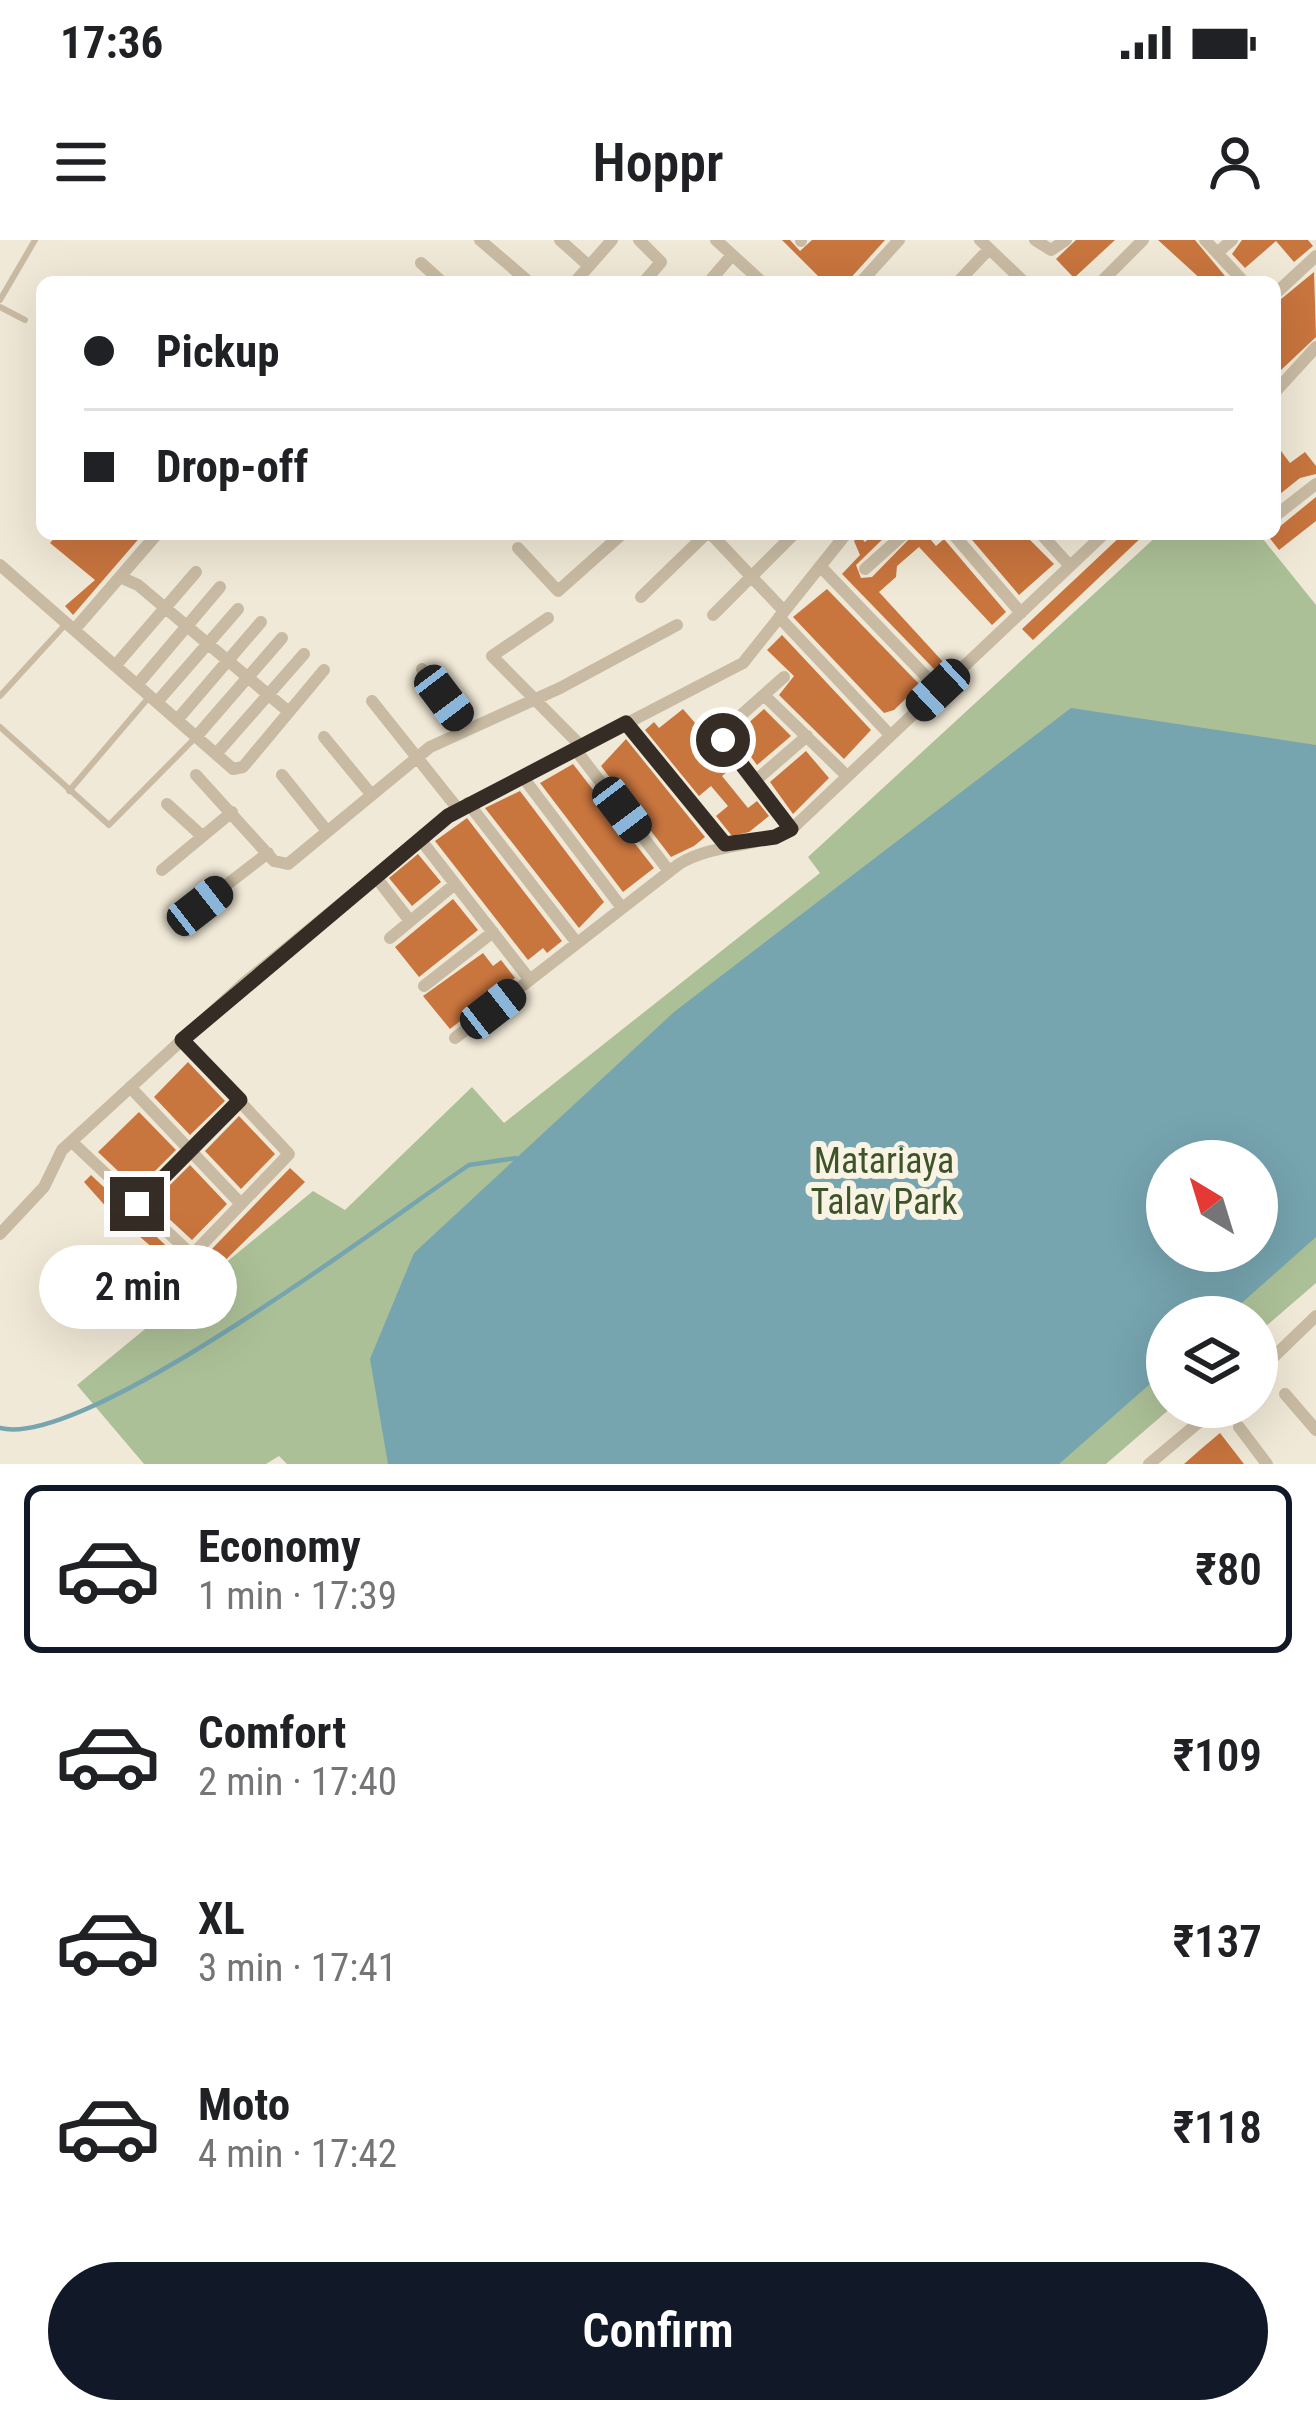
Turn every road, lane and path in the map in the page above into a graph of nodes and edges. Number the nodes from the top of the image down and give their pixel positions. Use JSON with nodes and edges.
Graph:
{"nodes":[{"id":1,"x":35,"y":240,"type":"edge"},
{"id":2,"x":480,"y":240,"type":"edge"},
{"id":3,"x":560,"y":240,"type":"edge"},
{"id":4,"x":612,"y":240,"type":"edge"},
{"id":5,"x":639,"y":240,"type":"edge"},
{"id":6,"x":716,"y":240,"type":"edge"},
{"id":7,"x":899,"y":240,"type":"edge"},
{"id":8,"x":1035,"y":240,"type":"edge"},
{"id":9,"x":1066,"y":240,"type":"edge"},
{"id":10,"x":1143,"y":240,"type":"edge"},
{"id":11,"x":1205,"y":240,"type":"edge"},
{"id":12,"x":1232,"y":240,"type":"edge"},
{"id":13,"x":984,"y":244,"type":"edge"},
{"id":14,"x":1217,"y":253,"type":"junction"},
{"id":15,"x":732,"y":255,"type":"junction"},
{"id":16,"x":1316,"y":256,"type":"edge"},
{"id":17,"x":421,"y":263,"type":"dead end"},
{"id":18,"x":589,"y":266,"type":"junction"},
{"id":19,"x":435,"y":276,"type":"edge"},
{"id":20,"x":522,"y":276,"type":"edge"},
{"id":21,"x":580,"y":276,"type":"edge"},
{"id":22,"x":649,"y":276,"type":"edge"},
{"id":23,"x":714,"y":276,"type":"edge"},
{"id":24,"x":755,"y":276,"type":"edge"},
{"id":25,"x":866,"y":276,"type":"edge"},
{"id":26,"x":962,"y":276,"type":"edge"},
{"id":27,"x":1018,"y":276,"type":"edge"},
{"id":28,"x":1107,"y":276,"type":"edge"},
{"id":29,"x":1238,"y":276,"type":"edge"},
{"id":30,"x":1281,"y":289,"type":"edge"},
{"id":31,"x":0,"y":303,"type":"edge"},
{"id":32,"x":25,"y":320,"type":"dead end"},
{"id":33,"x":1316,"y":347,"type":"edge"},
{"id":34,"x":1281,"y":385,"type":"edge"},
{"id":35,"x":1316,"y":484,"type":"edge"},
{"id":36,"x":1281,"y":511,"type":"edge"},
{"id":37,"x":152,"y":540,"type":"edge"},
{"id":38,"x":615,"y":540,"type":"edge"},
{"id":39,"x":702,"y":540,"type":"edge"},
{"id":40,"x":714,"y":540,"type":"edge"},
{"id":41,"x":788,"y":540,"type":"edge"},
{"id":42,"x":841,"y":540,"type":"edge"},
{"id":43,"x":897,"y":540,"type":"edge"},
{"id":44,"x":958,"y":540,"type":"edge"},
{"id":45,"x":1046,"y":540,"type":"edge"},
{"id":46,"x":1098,"y":540,"type":"edge"},
{"id":47,"x":518,"y":548,"type":"dead end"},
{"id":48,"x":0,"y":565,"type":"edge"},
{"id":49,"x":820,"y":566,"type":"junction"},
{"id":50,"x":1070,"y":566,"type":"junction"},
{"id":51,"x":865,"y":569,"type":"dead end"},
{"id":52,"x":196,"y":572,"type":"dead end"},
{"id":53,"x":120,"y":577,"type":"junction"},
{"id":54,"x":752,"y":577,"type":"junction"},
{"id":55,"x":220,"y":587,"type":"dead end"},
{"id":56,"x":641,"y":597,"type":"dead end"},
{"id":57,"x":165,"y":608,"type":"junction"},
{"id":58,"x":238,"y":609,"type":"dead end"},
{"id":59,"x":1021,"y":613,"type":"junction"},
{"id":60,"x":782,"y":614,"type":"junction"},
{"id":61,"x":713,"y":615,"type":"dead end"},
{"id":62,"x":548,"y":618,"type":"dead end"},
{"id":63,"x":261,"y":622,"type":"dead end"},
{"id":64,"x":677,"y":625,"type":"dead end"},
{"id":65,"x":186,"y":626,"type":"junction"},
{"id":66,"x":70,"y":627,"type":"junction"},
{"id":67,"x":282,"y":638,"type":"dead end"},
{"id":68,"x":207,"y":644,"type":"junction"},
{"id":69,"x":304,"y":654,"type":"dead end"},
{"id":70,"x":227,"y":661,"type":"junction"},
{"id":71,"x":115,"y":666,"type":"junction"},
{"id":72,"x":422,"y":669,"type":"dead end"},
{"id":73,"x":324,"y":670,"type":"dead end"},
{"id":74,"x":784,"y":677,"type":"dead end"},
{"id":75,"x":248,"y":678,"type":"junction"},
{"id":76,"x":137,"y":685,"type":"junction"},
{"id":77,"x":938,"y":690,"type":"junction"},
{"id":78,"x":764,"y":694,"type":"junction"},
{"id":79,"x":268,"y":695,"type":"junction"},
{"id":80,"x":0,"y":696,"type":"edge"},
{"id":81,"x":153,"y":699,"type":"junction"},
{"id":82,"x":531,"y":700,"type":"junction"},
{"id":83,"x":372,"y":701,"type":"dead end"},
{"id":84,"x":289,"y":712,"type":"junction"},
{"id":85,"x":177,"y":720,"type":"junction"},
{"id":86,"x":626,"y":723,"type":"junction"},
{"id":87,"x":0,"y":727,"type":"edge"},
{"id":88,"x":466,"y":728,"type":"junction"},
{"id":89,"x":890,"y":735,"type":"junction"},
{"id":90,"x":807,"y":736,"type":"junction"},
{"id":91,"x":196,"y":737,"type":"junction"},
{"id":92,"x":324,"y":737,"type":"dead end"},
{"id":93,"x":578,"y":747,"type":"junction"},
{"id":94,"x":216,"y":754,"type":"junction"},
{"id":95,"x":415,"y":756,"type":"junction"},
{"id":96,"x":196,"y":775,"type":"dead end"},
{"id":97,"x":282,"y":776,"type":"dead end"},
{"id":98,"x":522,"y":776,"type":"junction"},
{"id":99,"x":847,"y":776,"type":"junction"},
{"id":100,"x":754,"y":781,"type":"junction"},
{"id":101,"x":69,"y":791,"type":"junction"},
{"id":102,"x":371,"y":794,"type":"junction"},
{"id":103,"x":166,"y":804,"type":"dead end"},
{"id":104,"x":463,"y":806,"type":"junction"},
{"id":105,"x":232,"y":812,"type":"junction"},
{"id":106,"x":791,"y":829,"type":"junction"},
{"id":107,"x":327,"y":831,"type":"junction"},
{"id":108,"x":202,"y":836,"type":"junction"},
{"id":109,"x":420,"y":839,"type":"junction"},
{"id":110,"x":725,"y":844,"type":"junction"},
{"id":111,"x":268,"y":853,"type":"junction"},
{"id":112,"x":161,"y":870,"type":"dead end"},
{"id":113,"x":669,"y":871,"type":"junction"},
{"id":114,"x":375,"y":876,"type":"junction"},
{"id":115,"x":455,"y":884,"type":"junction"},
{"id":116,"x":200,"y":906,"type":"dead end"},
{"id":117,"x":622,"y":908,"type":"junction"},
{"id":118,"x":410,"y":921,"type":"junction"},
{"id":119,"x":493,"y":932,"type":"junction"},
{"id":120,"x":390,"y":938,"type":"dead end"},
{"id":121,"x":578,"y":943,"type":"junction"},
{"id":122,"x":530,"y":980,"type":"junction"},
{"id":123,"x":424,"y":986,"type":"dead end"},
{"id":124,"x":455,"y":1038,"type":"dead end"},
{"id":125,"x":182,"y":1040,"type":"junction"},
{"id":126,"x":130,"y":1087,"type":"junction"},
{"id":127,"x":240,"y":1100,"type":"junction"},
{"id":128,"x":72,"y":1142,"type":"junction"},
{"id":129,"x":190,"y":1150,"type":"junction"},
{"id":130,"x":137,"y":1204,"type":"junction"},
{"id":131,"x":241,"y":1204,"type":"junction"},
{"id":132,"x":0,"y":1234,"type":"edge"},
{"id":133,"x":192,"y":1255,"type":"junction"},
{"id":134,"x":174,"y":1274,"type":"dead end"},
{"id":135,"x":1316,"y":1316,"type":"edge"},
{"id":136,"x":1278,"y":1353,"type":"edge"},
{"id":137,"x":1285,"y":1394,"type":"dead end"},
{"id":138,"x":1192,"y":1428,"type":"edge"},
{"id":139,"x":1240,"y":1428,"type":"edge"},
{"id":140,"x":1316,"y":1430,"type":"edge"},
{"id":141,"x":1149,"y":1464,"type":"edge"},
{"id":142,"x":1267,"y":1464,"type":"edge"}],
"edges":[{"from":1,"to":31,"type":"lane"},
{"from":2,"to":20,"type":"street"},
{"from":3,"to":18,"type":"street"},
{"from":4,"to":18,"type":"street"},
{"from":5,"to":22,"type":"street"},
{"from":6,"to":15,"type":"street"},
{"from":7,"to":25,"type":"street"},
{"from":8,"to":9,"type":"street"},
{"from":10,"to":28,"type":"street"},
{"from":11,"to":14,"type":"street"},
{"from":12,"to":14,"type":"street"},
{"from":13,"to":26,"type":"street"},
{"from":13,"to":27,"type":"street"},
{"from":14,"to":29,"type":"street"},
{"from":15,"to":23,"type":"street"},
{"from":15,"to":24,"type":"street"},
{"from":16,"to":30,"type":"street"},
{"from":17,"to":19,"type":"street"},
{"from":18,"to":21,"type":"street"},
{"from":31,"to":32,"type":"lane"},
{"from":33,"to":34,"type":"street"},
{"from":35,"to":36,"type":"street"},
{"from":37,"to":53,"type":"street"},
{"from":38,"to":47,"type":"street"},
{"from":39,"to":56,"type":"street"},
{"from":40,"to":54,"type":"street"},
{"from":41,"to":54,"type":"street"},
{"from":42,"to":49,"type":"street"},
{"from":43,"to":51,"type":"street"},
{"from":44,"to":59,"type":"street"},
{"from":45,"to":50,"type":"street"},
{"from":46,"to":50,"type":"street"},
{"from":48,"to":66,"type":"street"},
{"from":49,"to":60,"type":"street"},
{"from":49,"to":77,"type":"street"},
{"from":50,"to":59,"type":"street"},
{"from":52,"to":57,"type":"street"},
{"from":53,"to":57,"type":"street"},
{"from":53,"to":66,"type":"street"},
{"from":54,"to":60,"type":"street"},
{"from":54,"to":61,"type":"street"},
{"from":55,"to":65,"type":"street"},
{"from":57,"to":65,"type":"street"},
{"from":57,"to":71,"type":"street"},
{"from":58,"to":68,"type":"street"},
{"from":59,"to":77,"type":"street"},
{"from":60,"to":86,"type":"street"},
{"from":60,"to":89,"type":"street"},
{"from":62,"to":82,"type":"street"},
{"from":63,"to":70,"type":"street"},
{"from":64,"to":82,"type":"street"},
{"from":65,"to":68,"type":"street"},
{"from":65,"to":76,"type":"street"},
{"from":66,"to":71,"type":"street"},
{"from":66,"to":80,"type":"lane"},
{"from":67,"to":75,"type":"street"},
{"from":68,"to":70,"type":"street"},
{"from":68,"to":81,"type":"street"},
{"from":69,"to":79,"type":"street"},
{"from":70,"to":75,"type":"street"},
{"from":70,"to":85,"type":"street"},
{"from":71,"to":76,"type":"street"},
{"from":72,"to":88,"type":"street"},
{"from":73,"to":84,"type":"street"},
{"from":74,"to":78,"type":"street"},
{"from":75,"to":79,"type":"street"},
{"from":75,"to":91,"type":"street"},
{"from":76,"to":81,"type":"street"},
{"from":77,"to":89,"type":"street"},
{"from":78,"to":90,"type":"street"},
{"from":78,"to":100,"type":"street"},
{"from":79,"to":84,"type":"street"},
{"from":79,"to":94,"type":"street"},
{"from":81,"to":85,"type":"street"},
{"from":81,"to":101,"type":"lane"},
{"from":82,"to":88,"type":"street"},
{"from":82,"to":93,"type":"street"},
{"from":83,"to":95,"type":"street"},
{"from":84,"to":94,"type":"street"},
{"from":85,"to":91,"type":"street"},
{"from":86,"to":93,"type":"street"},
{"from":86,"to":110,"type":"street"},
{"from":87,"to":101,"type":"lane"},
{"from":88,"to":95,"type":"street"},
{"from":89,"to":99,"type":"street"},
{"from":90,"to":99,"type":"street"},
{"from":90,"to":100,"type":"street"},
{"from":91,"to":94,"type":"street"},
{"from":91,"to":101,"type":"lane"},
{"from":92,"to":102,"type":"street"},
{"from":93,"to":98,"type":"street"},
{"from":93,"to":113,"type":"street"},
{"from":95,"to":102,"type":"street"},
{"from":95,"to":104,"type":"street"},
{"from":96,"to":105,"type":"street"},
{"from":97,"to":107,"type":"street"},
{"from":98,"to":104,"type":"street"},
{"from":98,"to":117,"type":"street"},
{"from":99,"to":106,"type":"street"},
{"from":100,"to":106,"type":"street"},
{"from":102,"to":107,"type":"street"},
{"from":103,"to":108,"type":"street"},
{"from":104,"to":109,"type":"street"},
{"from":104,"to":121,"type":"street"},
{"from":105,"to":108,"type":"street"},
{"from":105,"to":111,"type":"street"},
{"from":106,"to":110,"type":"street"},
{"from":107,"to":111,"type":"street"},
{"from":108,"to":112,"type":"street"},
{"from":109,"to":114,"type":"street"},
{"from":109,"to":115,"type":"street"},
{"from":110,"to":113,"type":"street"},
{"from":111,"to":116,"type":"street"},
{"from":113,"to":117,"type":"street"},
{"from":114,"to":118,"type":"street"},
{"from":114,"to":125,"type":"street"},
{"from":115,"to":118,"type":"street"},
{"from":115,"to":119,"type":"street"},
{"from":117,"to":121,"type":"street"},
{"from":118,"to":120,"type":"street"},
{"from":119,"to":122,"type":"street"},
{"from":119,"to":123,"type":"street"},
{"from":121,"to":122,"type":"street"},
{"from":122,"to":124,"type":"street"},
{"from":125,"to":126,"type":"street"},
{"from":125,"to":127,"type":"street"},
{"from":126,"to":128,"type":"street"},
{"from":126,"to":129,"type":"street"},
{"from":127,"to":129,"type":"street"},
{"from":127,"to":131,"type":"street"},
{"from":128,"to":130,"type":"street"},
{"from":128,"to":132,"type":"street"},
{"from":129,"to":130,"type":"street"},
{"from":129,"to":131,"type":"street"},
{"from":130,"to":133,"type":"street"},
{"from":131,"to":133,"type":"street"},
{"from":133,"to":134,"type":"street"},
{"from":135,"to":136,"type":"street"},
{"from":137,"to":140,"type":"street"},
{"from":138,"to":141,"type":"street"},
{"from":139,"to":142,"type":"street"}]}
